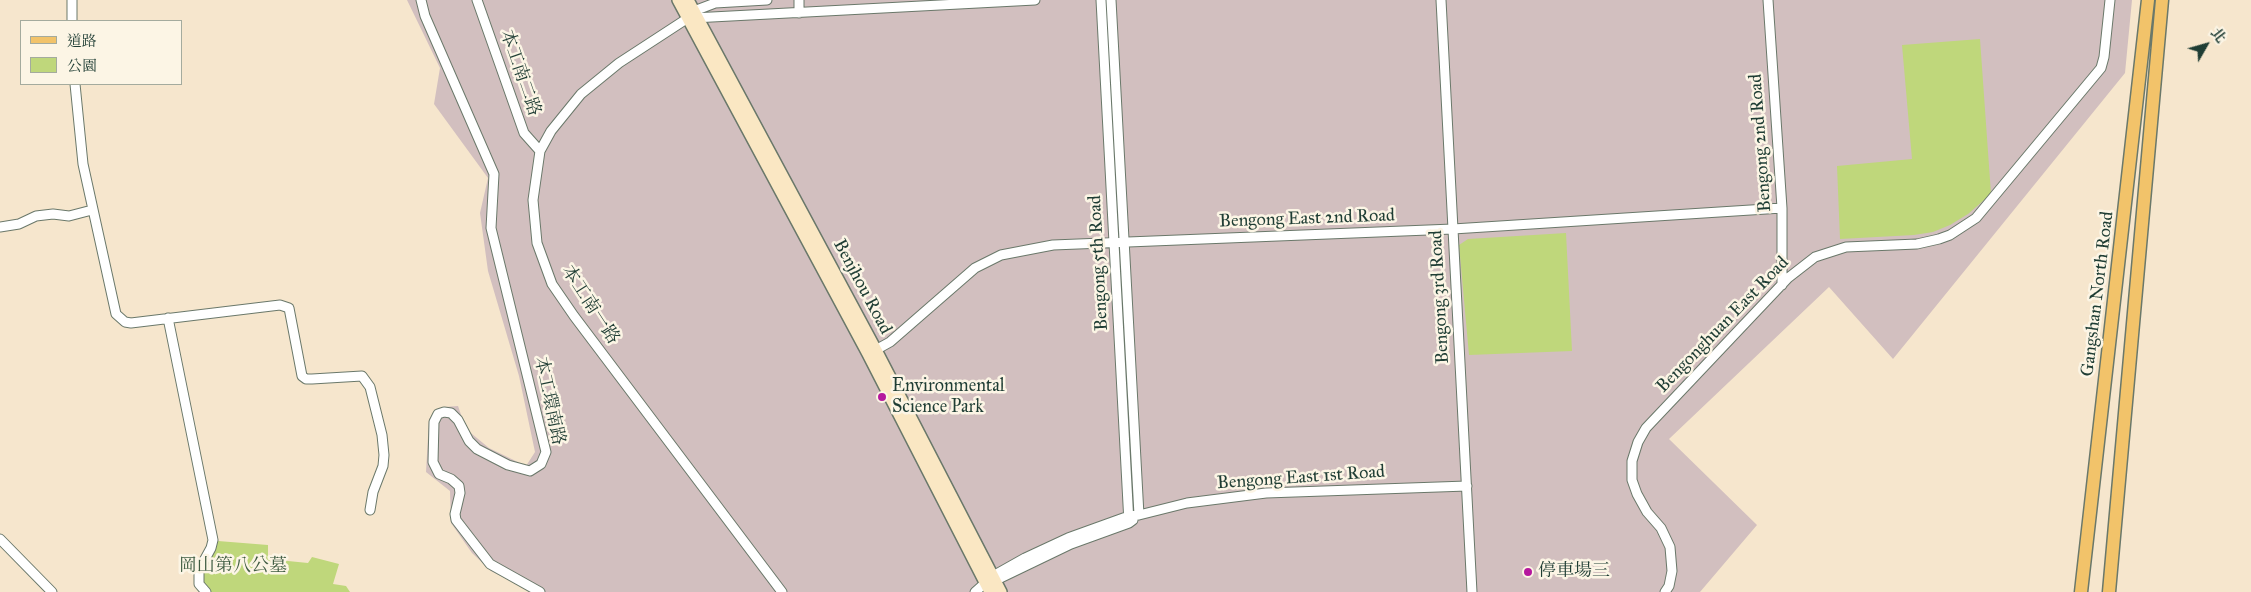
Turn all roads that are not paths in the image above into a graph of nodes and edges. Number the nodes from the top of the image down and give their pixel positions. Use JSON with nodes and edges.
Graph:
{"nodes":[{"id":1,"x":72,"y":0,"type":"edge"},
{"id":2,"x":421,"y":0,"type":"edge"},
{"id":3,"x":477,"y":0,"type":"edge"},
{"id":4,"x":678,"y":0,"type":"edge"},
{"id":5,"x":688,"y":0,"type":"edge"},
{"id":6,"x":767,"y":0,"type":"edge"},
{"id":7,"x":798,"y":0,"type":"edge"},
{"id":8,"x":1035,"y":0,"type":"edge"},
{"id":9,"x":1101,"y":0,"type":"edge"},
{"id":10,"x":1111,"y":0,"type":"edge"},
{"id":11,"x":1440,"y":0,"type":"edge"},
{"id":12,"x":1768,"y":0,"type":"edge"},
{"id":13,"x":2110,"y":0,"type":"edge"},
{"id":14,"x":2148,"y":0,"type":"edge"},
{"id":15,"x":2162,"y":0,"type":"edge"},
{"id":16,"x":905,"y":4,"type":"edge"},
{"id":17,"x":915,"y":4,"type":"edge"},
{"id":18,"x":798,"y":14,"type":"junction"},
{"id":19,"x":693,"y":16,"type":"junction"},
{"id":20,"x":72,"y":20,"type":"edge"},
{"id":21,"x":74,"y":85,"type":"edge"},
{"id":22,"x":540,"y":151,"type":"junction"},
{"id":23,"x":1782,"y":208,"type":"junction"},
{"id":24,"x":92,"y":210,"type":"junction"},
{"id":25,"x":0,"y":227,"type":"edge"},
{"id":26,"x":1453,"y":229,"type":"junction"},
{"id":27,"x":1119,"y":243,"type":"junction"},
{"id":28,"x":1782,"y":285,"type":"junction"},
{"id":29,"x":168,"y":318,"type":"junction"},
{"id":30,"x":872,"y":352,"type":"junction"},
{"id":31,"x":1467,"y":486,"type":"junction"},
{"id":32,"x":370,"y":510,"type":"dead end"},
{"id":33,"x":1139,"y":515,"type":"junction"},
{"id":34,"x":1129,"y":519,"type":"junction"},
{"id":35,"x":0,"y":539,"type":"edge"},
{"id":36,"x":993,"y":585,"type":"edge"},
{"id":37,"x":52,"y":592,"type":"edge"},
{"id":38,"x":206,"y":592,"type":"edge"},
{"id":39,"x":540,"y":592,"type":"edge"},
{"id":40,"x":782,"y":592,"type":"edge"},
{"id":41,"x":974,"y":592,"type":"edge"},
{"id":42,"x":1472,"y":592,"type":"edge"},
{"id":43,"x":1665,"y":592,"type":"edge"},
{"id":44,"x":2081,"y":592,"type":"edge"},
{"id":45,"x":2109,"y":592,"type":"edge"}],
"edges":[{"from":1,"to":20,"type":"street"},
{"from":2,"to":39,"type":"street","name":"本工環南路"},
{"from":3,"to":22,"type":"street","name":"本工南二路"},
{"from":4,"to":19,"type":"main road","name":"Benjhou Road"},
{"from":5,"to":19,"type":"main road","name":"Benjhou Road"},
{"from":6,"to":19,"type":"street"},
{"from":7,"to":18,"type":"street"},
{"from":8,"to":17,"type":"street"},
{"from":9,"to":27,"type":"street","name":"Bengong 5th Road"},
{"from":10,"to":27,"type":"street","name":"Bengong 5th Road"},
{"from":11,"to":26,"type":"street","name":"Bengong 3rd Road"},
{"from":12,"to":23,"type":"street","name":"Bengong 2nd Road"},
{"from":13,"to":28,"type":"street","name":"Bengonghuan East Road"},
{"from":14,"to":44,"type":"main road","name":"Gangshan North Road"},
{"from":15,"to":45,"type":"main road","name":"Gangshan North Road"},
{"from":16,"to":17,"type":"street"},
{"from":16,"to":18,"type":"street"},
{"from":18,"to":19,"type":"street"},
{"from":19,"to":22,"type":"street","name":"本工南一路"},
{"from":19,"to":30,"type":"main road","name":"Benjhou Road"},
{"from":21,"to":24,"type":"street"},
{"from":22,"to":40,"type":"street","name":"本工南一路"},
{"from":23,"to":26,"type":"street","name":"Bengong East 2nd Road"},
{"from":23,"to":28,"type":"street","name":"Bengong 2nd Road"},
{"from":24,"to":25,"type":"street"},
{"from":24,"to":29,"type":"street"},
{"from":26,"to":27,"type":"street","name":"Bengong East 2nd Road"},
{"from":26,"to":31,"type":"street","name":"Bengong 3rd Road"},
{"from":27,"to":30,"type":"street","name":"Bengong East 2nd Road"},
{"from":27,"to":33,"type":"street","name":"Bengong 5th Road"},
{"from":27,"to":34,"type":"street","name":"Bengong 5th Road"},
{"from":28,"to":43,"type":"street","name":"Bengonghuan East Road"},
{"from":29,"to":32,"type":"street"},
{"from":29,"to":38,"type":"street"},
{"from":30,"to":36,"type":"main road","name":"Benjhou Road"},
{"from":31,"to":33,"type":"street","name":"Bengong East 1st Road"},
{"from":31,"to":42,"type":"street","name":"Bengong 3rd Road"},
{"from":33,"to":34,"type":"street","name":"Bengong East 1st Road"},
{"from":34,"to":36,"type":"street","name":"Bengong East 1st Road"},
{"from":35,"to":37,"type":"street"},
{"from":36,"to":41,"type":"street"}]}
